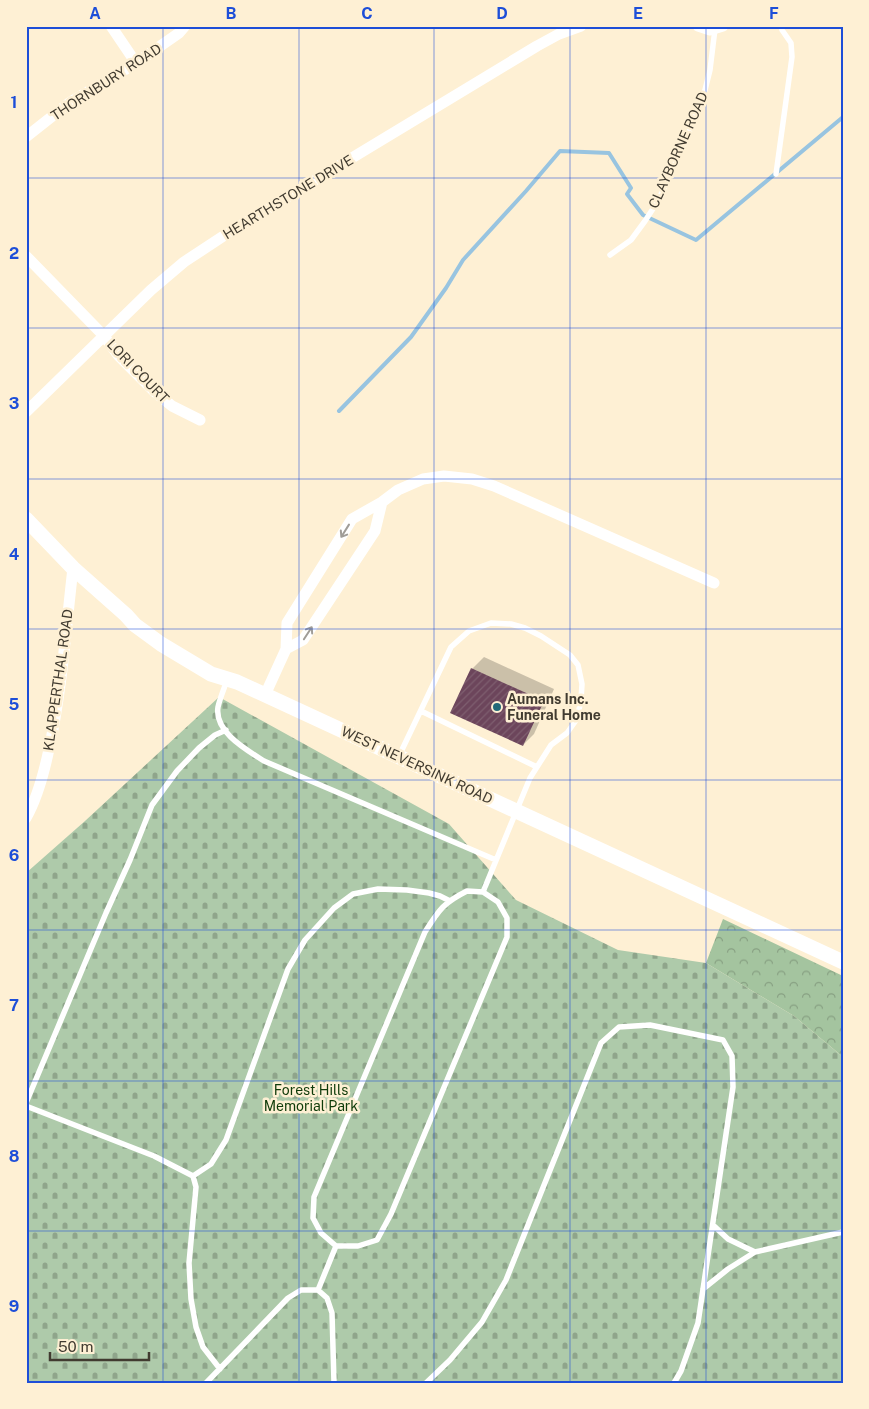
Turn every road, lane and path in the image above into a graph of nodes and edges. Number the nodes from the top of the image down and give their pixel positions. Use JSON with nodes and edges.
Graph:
{"nodes":[{"id":1,"x":111,"y":26,"type":"edge"},
{"id":2,"x":185,"y":26,"type":"edge"},
{"id":3,"x":581,"y":26,"type":"edge"},
{"id":4,"x":698,"y":26,"type":"edge"},
{"id":5,"x":782,"y":26,"type":"edge"},
{"id":6,"x":719,"y":28,"type":"edge"},
{"id":7,"x":136,"y":63,"type":"junction"},
{"id":8,"x":26,"y":137,"type":"edge"},
{"id":9,"x":776,"y":174,"type":"dead end"},
{"id":10,"x":610,"y":255,"type":"dead end"},
{"id":11,"x":26,"y":256,"type":"edge"},
{"id":12,"x":104,"y":336,"type":"junction"},
{"id":13,"x":26,"y":412,"type":"edge"},
{"id":14,"x":200,"y":420,"type":"dead end"},
{"id":15,"x":382,"y":502,"type":"junction"},
{"id":16,"x":26,"y":518,"type":"edge"},
{"id":17,"x":73,"y":568,"type":"junction"},
{"id":18,"x":714,"y":583,"type":"dead end"},
{"id":19,"x":286,"y":649,"type":"junction"},
{"id":20,"x":228,"y":679,"type":"junction"},
{"id":21,"x":265,"y":695,"type":"junction"},
{"id":22,"x":420,"y":711,"type":"junction"},
{"id":23,"x":226,"y":730,"type":"junction"},
{"id":24,"x":399,"y":756,"type":"junction"},
{"id":25,"x":537,"y":767,"type":"junction"},
{"id":26,"x":516,"y":810,"type":"junction"},
{"id":27,"x":26,"y":818,"type":"edge"},
{"id":28,"x":496,"y":860,"type":"junction"},
{"id":29,"x":483,"y":892,"type":"junction"},
{"id":30,"x":450,"y":900,"type":"junction"},
{"id":31,"x":843,"y":962,"type":"edge"},
{"id":32,"x":26,"y":1105,"type":"edge"},
{"id":33,"x":193,"y":1176,"type":"junction"},
{"id":34,"x":713,"y":1225,"type":"junction"},
{"id":35,"x":843,"y":1232,"type":"edge"},
{"id":36,"x":336,"y":1246,"type":"junction"},
{"id":37,"x":755,"y":1252,"type":"junction"},
{"id":38,"x":704,"y":1289,"type":"junction"},
{"id":39,"x":318,"y":1290,"type":"junction"},
{"id":40,"x":220,"y":1369,"type":"junction"},
{"id":41,"x":206,"y":1383,"type":"edge"},
{"id":42,"x":334,"y":1383,"type":"edge"},
{"id":43,"x":426,"y":1383,"type":"edge"},
{"id":44,"x":674,"y":1383,"type":"edge"}],
"edges":[{"from":1,"to":7,"type":"street"},
{"from":2,"to":7,"type":"street","name":"THORNBURY ROAD"},
{"from":3,"to":12,"type":"street","name":"HEARTHSTONE DRIVE"},
{"from":4,"to":6,"type":"street"},
{"from":5,"to":9,"type":"lane"},
{"from":6,"to":10,"type":"lane","name":"CLAYBORNE ROAD"},
{"from":7,"to":8,"type":"street","name":"THORNBURY ROAD"},
{"from":11,"to":12,"type":"street","name":"LORI COURT"},
{"from":12,"to":13,"type":"street","name":"HEARTHSTONE DRIVE"},
{"from":12,"to":14,"type":"street","name":"LORI COURT"},
{"from":15,"to":18,"type":"street"},
{"from":19,"to":15,"type":"street","one_way":true},
{"from":15,"to":19,"type":"street","one_way":true},
{"from":16,"to":17,"type":"street","name":"WEST NEVERSINK ROAD"},
{"from":17,"to":20,"type":"street","name":"WEST NEVERSINK ROAD"},
{"from":17,"to":27,"type":"street","name":"KLAPPERTHAL ROAD"},
{"from":19,"to":21,"type":"street"},
{"from":20,"to":21,"type":"street","name":"WEST NEVERSINK ROAD"},
{"from":20,"to":23,"type":"lane"},
{"from":21,"to":24,"type":"street","name":"WEST NEVERSINK ROAD"},
{"from":22,"to":24,"type":"lane"},
{"from":22,"to":25,"type":"lane"},
{"from":22,"to":25,"type":"lane"},
{"from":23,"to":28,"type":"lane"},
{"from":23,"to":32,"type":"lane"},
{"from":24,"to":26,"type":"street","name":"WEST NEVERSINK ROAD"},
{"from":25,"to":26,"type":"lane"},
{"from":26,"to":28,"type":"lane"},
{"from":26,"to":31,"type":"street","name":"WEST NEVERSINK ROAD"},
{"from":28,"to":29,"type":"lane"},
{"from":29,"to":30,"type":"lane"},
{"from":29,"to":36,"type":"lane"},
{"from":30,"to":33,"type":"lane"},
{"from":30,"to":36,"type":"lane"},
{"from":32,"to":33,"type":"lane"},
{"from":33,"to":40,"type":"lane"},
{"from":34,"to":37,"type":"lane"},
{"from":34,"to":38,"type":"lane"},
{"from":34,"to":43,"type":"lane"},
{"from":35,"to":37,"type":"lane"},
{"from":36,"to":39,"type":"lane"},
{"from":37,"to":38,"type":"lane"},
{"from":38,"to":44,"type":"lane"},
{"from":39,"to":40,"type":"lane"},
{"from":39,"to":42,"type":"lane"},
{"from":40,"to":41,"type":"lane"}]}
